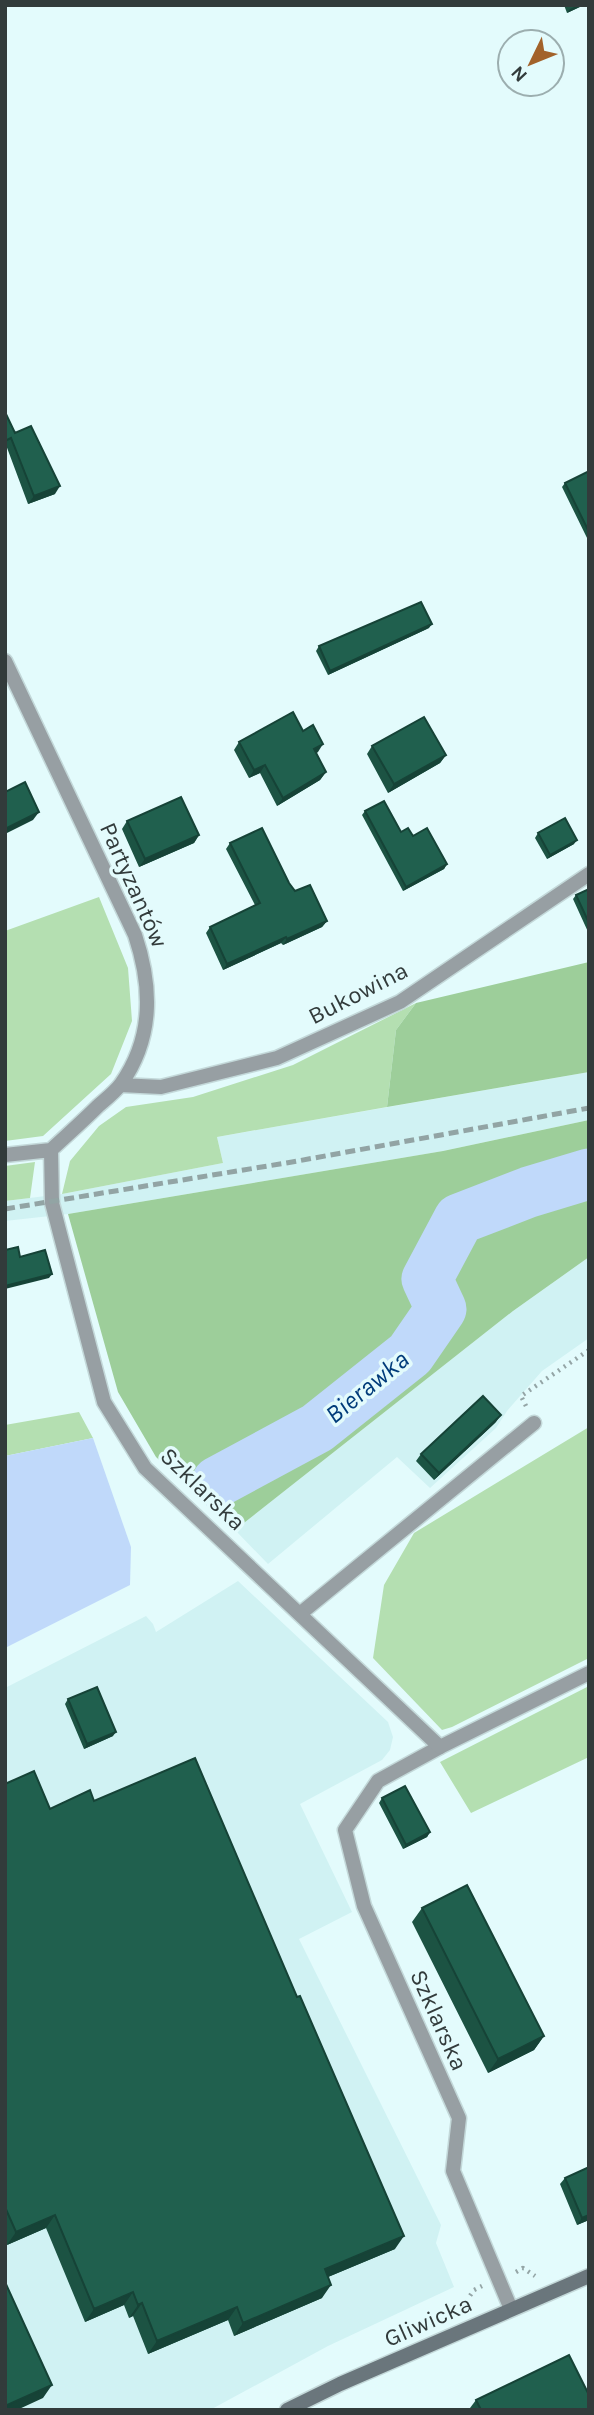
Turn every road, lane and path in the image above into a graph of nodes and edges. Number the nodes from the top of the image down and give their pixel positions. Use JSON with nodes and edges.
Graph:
{"nodes":[{"id":1,"x":5,"y":662,"type":"edge"},
{"id":2,"x":589,"y":874,"type":"edge"},
{"id":3,"x":120,"y":1085,"type":"junction"},
{"id":4,"x":51,"y":1150,"type":"junction"},
{"id":5,"x":5,"y":1155,"type":"edge"},
{"id":6,"x":589,"y":1350,"type":"edge"},
{"id":7,"x":534,"y":1423,"type":"joint"},
{"id":8,"x":300,"y":1613,"type":"junction"},
{"id":9,"x":589,"y":1673,"type":"edge"},
{"id":10,"x":440,"y":1748,"type":"junction"},
{"id":11,"x":589,"y":2276,"type":"edge"},
{"id":12,"x":511,"y":2309,"type":"junction"},
{"id":13,"x":287,"y":2410,"type":"edge"}],
"edges":[{"from":1,"to":3,"type":"street","name":"Partyzantów"},
{"from":2,"to":3,"type":"street","name":"Bukowina"},
{"from":3,"to":4,"type":"street","name":"Partyzantów"},
{"from":4,"to":5,"type":"street"},
{"from":4,"to":8,"type":"street","name":"Szklarska"},
{"from":6,"to":7,"type":"path"},
{"from":7,"to":8,"type":"street"},
{"from":8,"to":10,"type":"street","name":"Szklarska"},
{"from":9,"to":10,"type":"street","name":"Szklarska"},
{"from":10,"to":12,"type":"street","name":"Szklarska"},
{"from":11,"to":12,"type":"main road","name":"Gliwicka"},
{"from":12,"to":13,"type":"main road","name":"Gliwicka"}]}
